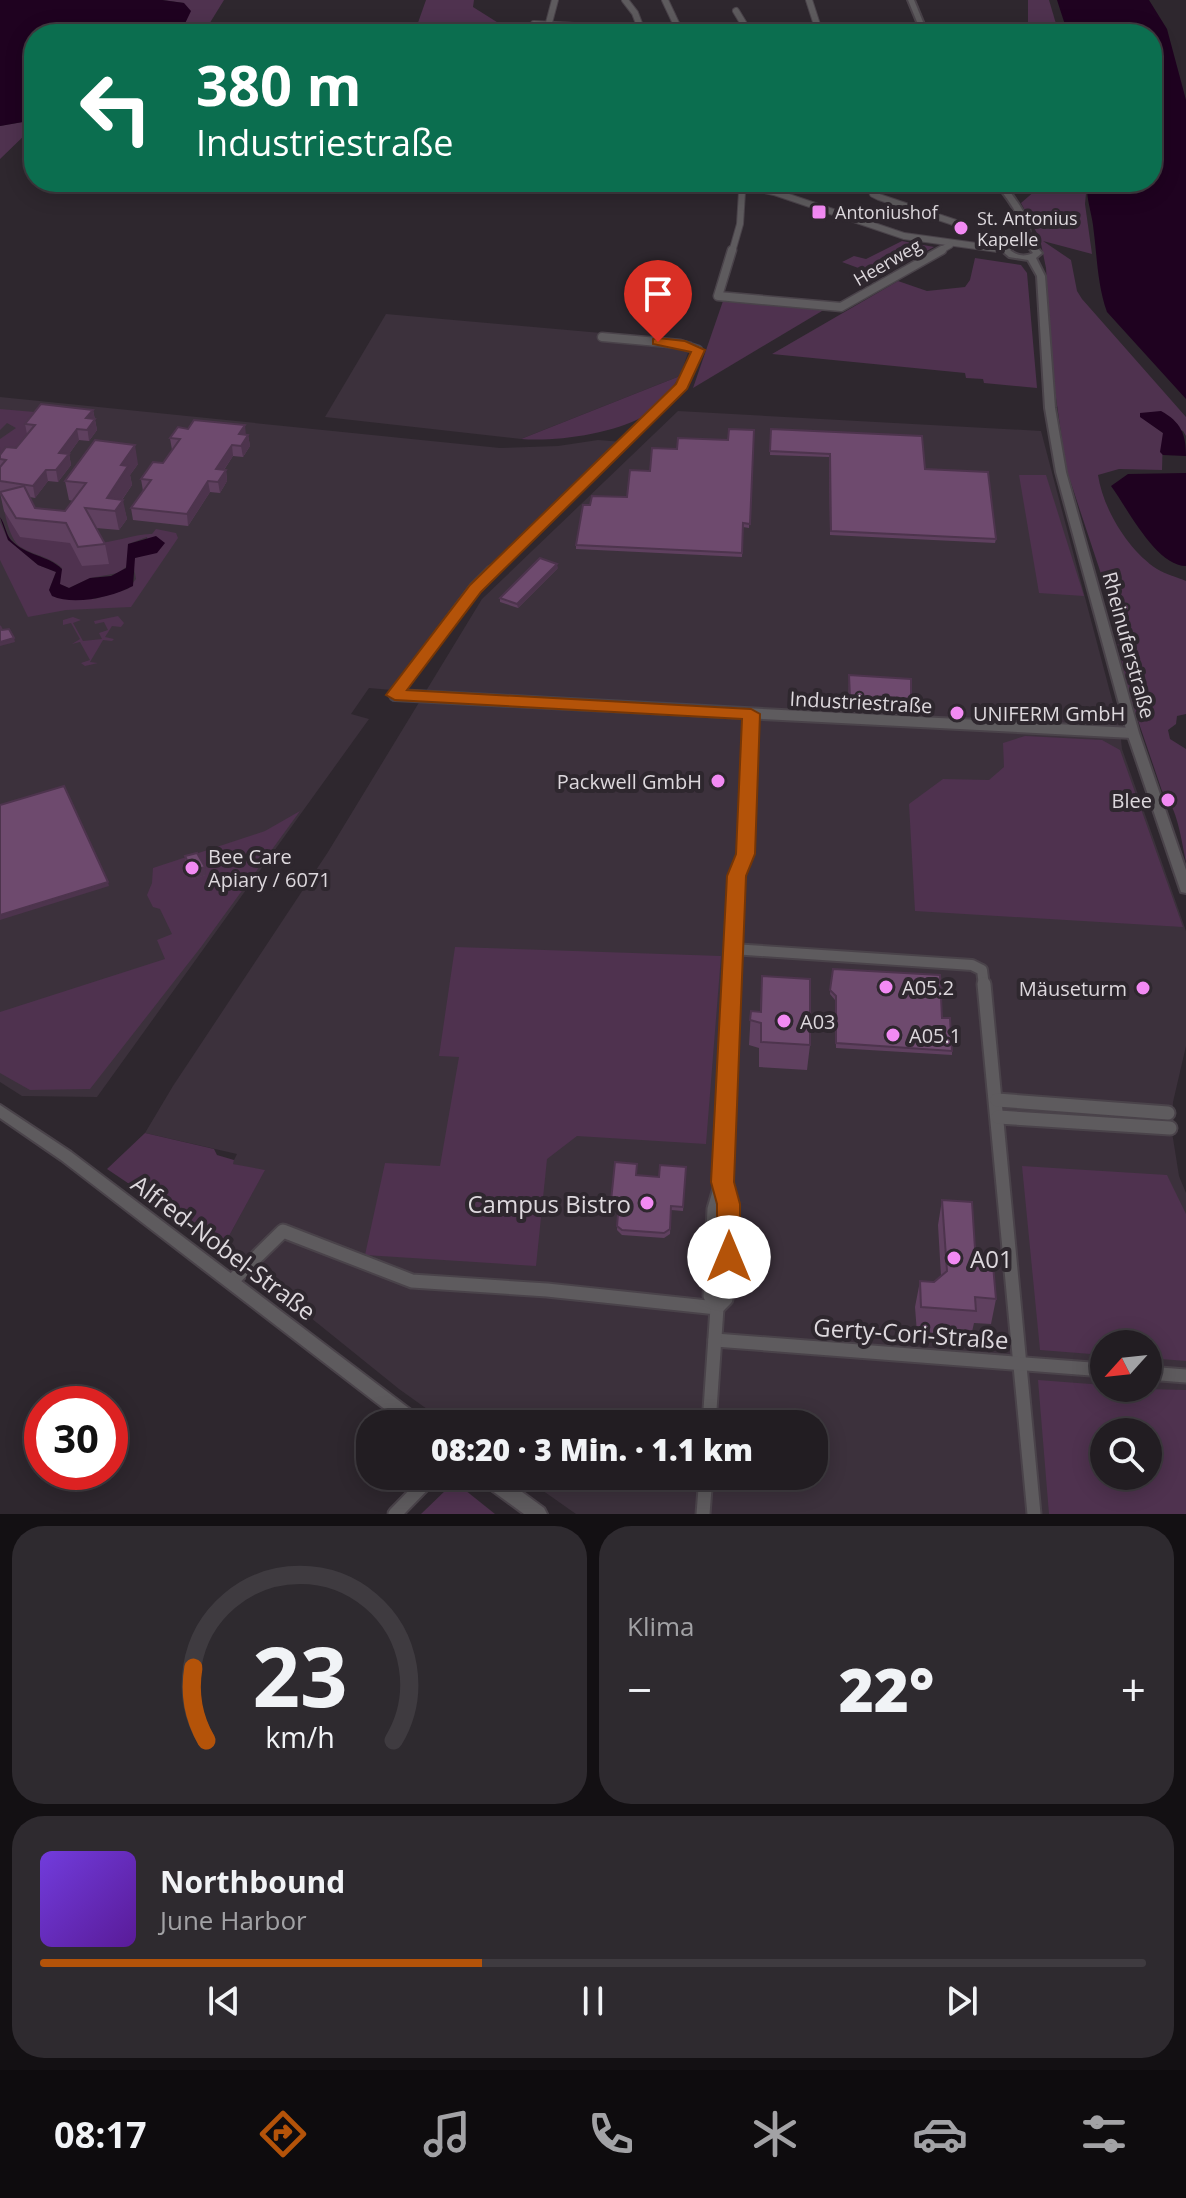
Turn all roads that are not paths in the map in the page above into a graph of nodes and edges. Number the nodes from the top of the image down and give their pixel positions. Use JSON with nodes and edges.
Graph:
{"nodes":[{"id":1,"x":555,"y":0,"type":"edge"},
{"id":2,"x":625,"y":0,"type":"edge"},
{"id":3,"x":665,"y":0,"type":"edge"},
{"id":4,"x":809,"y":0,"type":"edge"},
{"id":5,"x":911,"y":0,"type":"edge"},
{"id":6,"x":736,"y":11,"type":"dead end"},
{"id":7,"x":548,"y":24,"type":"edge"},
{"id":8,"x":639,"y":24,"type":"edge"},
{"id":9,"x":676,"y":24,"type":"edge"},
{"id":10,"x":744,"y":24,"type":"edge"},
{"id":11,"x":817,"y":24,"type":"edge"},
{"id":12,"x":921,"y":24,"type":"edge"},
{"id":13,"x":742,"y":192,"type":"edge"},
{"id":14,"x":769,"y":192,"type":"edge"},
{"id":15,"x":872,"y":192,"type":"edge"},
{"id":16,"x":1005,"y":192,"type":"edge"},
{"id":17,"x":956,"y":223,"type":"dead end"},
{"id":18,"x":1025,"y":244,"type":"junction"},
{"id":19,"x":950,"y":245,"type":"junction"},
{"id":20,"x":1005,"y":250,"type":"junction"},
{"id":21,"x":1031,"y":257,"type":"junction"},
{"id":22,"x":602,"y":337,"type":"dead end"},
{"id":23,"x":751,"y":714,"type":"junction"},
{"id":24,"x":1133,"y":733,"type":"junction"},
{"id":25,"x":1186,"y":889,"type":"edge"},
{"id":26,"x":732,"y":949,"type":"junction"},
{"id":27,"x":997,"y":1100,"type":"junction"},
{"id":28,"x":0,"y":1111,"type":"edge"},
{"id":29,"x":1168,"y":1113,"type":"dead end"},
{"id":30,"x":998,"y":1117,"type":"junction"},
{"id":31,"x":1170,"y":1128,"type":"dead end"},
{"id":32,"x":231,"y":1282,"type":"junction"},
{"id":33,"x":717,"y":1308,"type":"junction"},
{"id":34,"x":715,"y":1340,"type":"junction"},
{"id":35,"x":1019,"y":1363,"type":"junction"},
{"id":36,"x":1090,"y":1369,"type":"edge"},
{"id":37,"x":1162,"y":1374,"type":"edge"},
{"id":38,"x":1186,"y":1376,"type":"edge"},
{"id":39,"x":399,"y":1410,"type":"edge"},
{"id":40,"x":710,"y":1410,"type":"edge"},
{"id":41,"x":418,"y":1490,"type":"edge"},
{"id":42,"x":505,"y":1490,"type":"edge"},
{"id":43,"x":705,"y":1490,"type":"edge"},
{"id":44,"x":395,"y":1514,"type":"edge"},
{"id":45,"x":538,"y":1514,"type":"edge"},
{"id":46,"x":703,"y":1514,"type":"edge"},
{"id":47,"x":1034,"y":1514,"type":"edge"}],
"edges":[{"from":1,"to":7,"type":"street"},
{"from":2,"to":8,"type":"street"},
{"from":3,"to":9,"type":"street"},
{"from":4,"to":11,"type":"street"},
{"from":5,"to":12,"type":"street"},
{"from":6,"to":10,"type":"street"},
{"from":13,"to":19,"type":"street","name":"Heerweg"},
{"from":14,"to":19,"type":"street"},
{"from":15,"to":17,"type":"street"},
{"from":16,"to":18,"type":"street"},
{"from":18,"to":20,"type":"street"},
{"from":18,"to":21,"type":"street","name":"Rheinuferstraße"},
{"from":19,"to":20,"type":"street"},
{"from":20,"to":21,"type":"street"},
{"from":21,"to":24,"type":"street","name":"Rheinuferstraße"},
{"from":22,"to":23,"type":"street","name":"Industriestraße"},
{"from":23,"to":24,"type":"street","name":"Industriestraße"},
{"from":23,"to":26,"type":"street"},
{"from":24,"to":25,"type":"street","name":"Rheinuferstraße"},
{"from":26,"to":27,"type":"street"},
{"from":26,"to":33,"type":"street"},
{"from":27,"to":29,"type":"street"},
{"from":27,"to":30,"type":"street"},
{"from":28,"to":32,"type":"street","name":"Alfred-Nobel-Straße"},
{"from":30,"to":31,"type":"street"},
{"from":30,"to":35,"type":"street"},
{"from":32,"to":33,"type":"street"},
{"from":32,"to":39,"type":"street","name":"Alfred-Nobel-Straße"},
{"from":33,"to":34,"type":"street"},
{"from":34,"to":35,"type":"street","name":"Gerty-Cori-Straße"},
{"from":34,"to":40,"type":"street"},
{"from":35,"to":36,"type":"street","name":"Gerty-Cori-Straße"},
{"from":35,"to":47,"type":"street"},
{"from":37,"to":38,"type":"street"},
{"from":41,"to":44,"type":"street"},
{"from":42,"to":45,"type":"street"},
{"from":43,"to":46,"type":"street"}]}
